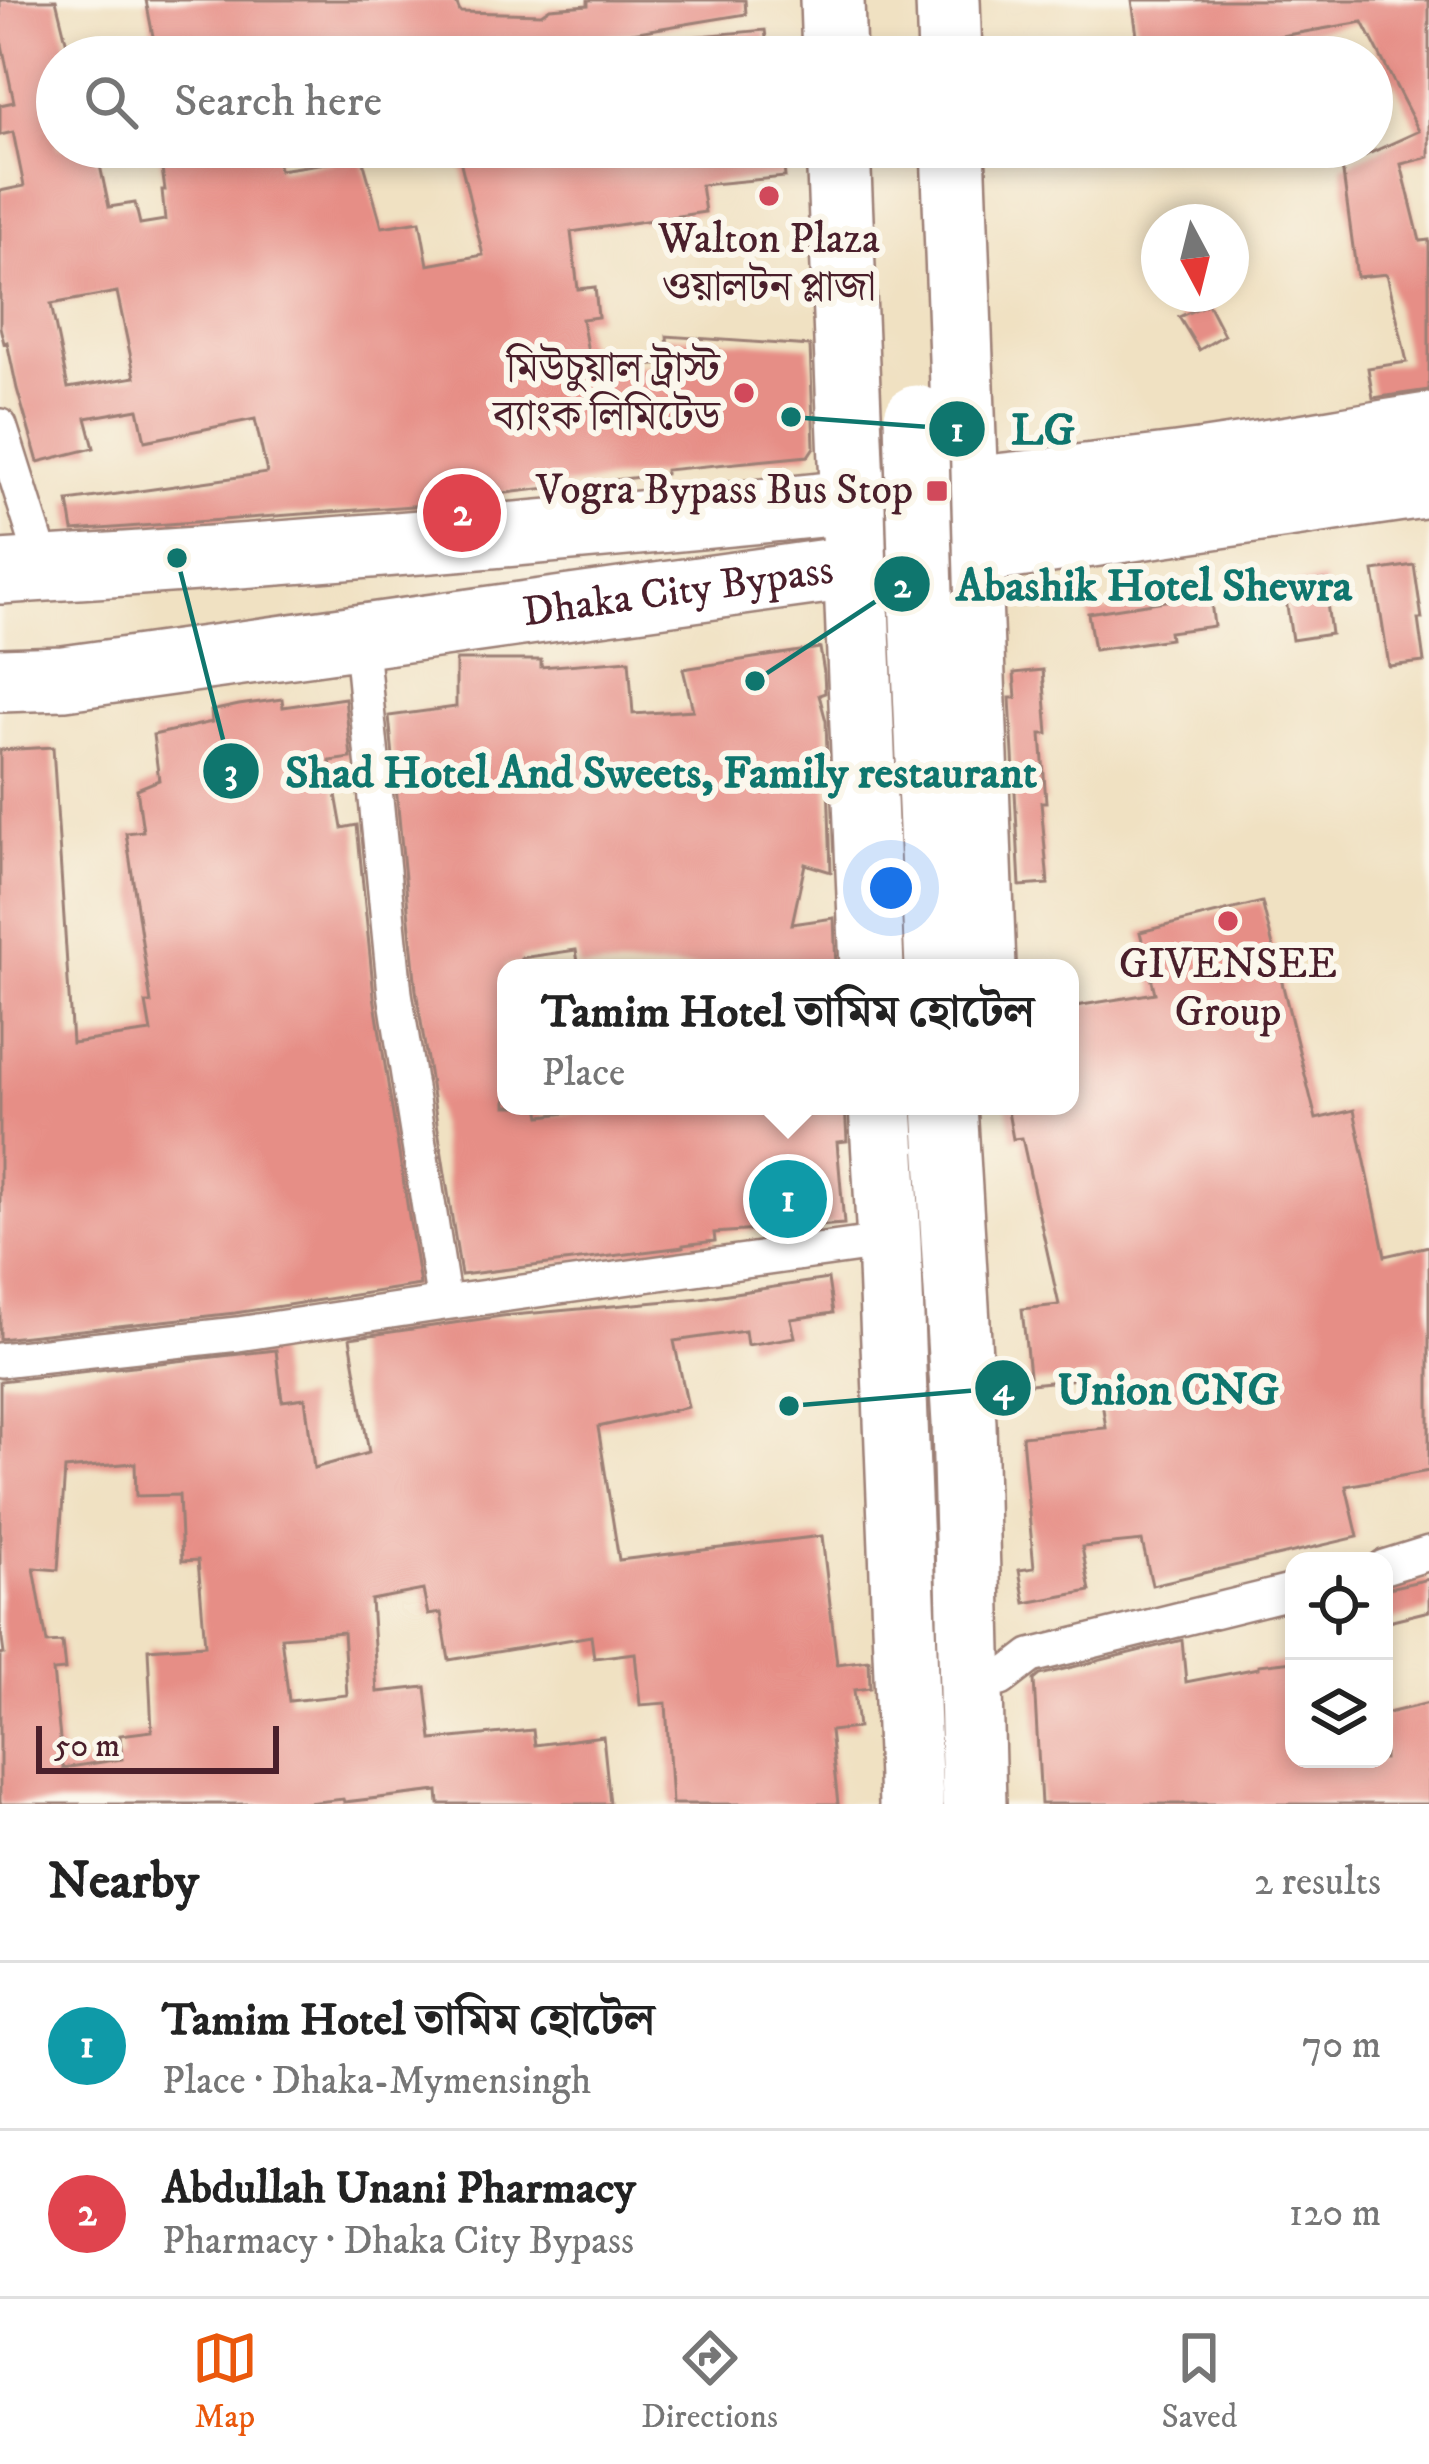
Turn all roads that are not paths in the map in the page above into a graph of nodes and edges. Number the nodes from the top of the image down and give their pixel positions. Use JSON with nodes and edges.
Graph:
{"nodes":[{"id":1,"x":832,"y":0,"type":"edge"},
{"id":2,"x":948,"y":0,"type":"edge"},
{"id":3,"x":833,"y":36,"type":"edge"},
{"id":4,"x":949,"y":36,"type":"edge"},
{"id":5,"x":839,"y":168,"type":"edge"},
{"id":6,"x":954,"y":168,"type":"edge"},
{"id":7,"x":916,"y":417,"type":"dead end"},
{"id":8,"x":1429,"y":425,"type":"edge"},
{"id":9,"x":0,"y":426,"type":"edge"},
{"id":10,"x":1429,"y":485,"type":"edge"},
{"id":11,"x":966,"y":488,"type":"junction"},
{"id":12,"x":853,"y":501,"type":"junction"},
{"id":13,"x":970,"y":553,"type":"junction"},
{"id":14,"x":856,"y":566,"type":"junction"},
{"id":15,"x":23,"y":571,"type":"edge"},
{"id":16,"x":360,"y":636,"type":"junction"},
{"id":17,"x":0,"y":680,"type":"edge"},
{"id":18,"x":872,"y":959,"type":"edge"},
{"id":19,"x":938,"y":959,"type":"edge"},
{"id":20,"x":984,"y":959,"type":"edge"},
{"id":21,"x":881,"y":1115,"type":"edge"},
{"id":22,"x":946,"y":1115,"type":"edge"},
{"id":23,"x":989,"y":1115,"type":"edge"},
{"id":24,"x":889,"y":1241,"type":"junction"},
{"id":25,"x":444,"y":1303,"type":"junction"},
{"id":26,"x":0,"y":1360,"type":"edge"},
{"id":27,"x":1429,"y":1553,"type":"edge"},
{"id":28,"x":1393,"y":1564,"type":"edge"},
{"id":29,"x":1285,"y":1593,"type":"edge"},
{"id":30,"x":1001,"y":1679,"type":"junction"},
{"id":31,"x":911,"y":1804,"type":"edge"},
{"id":32,"x":974,"y":1804,"type":"edge"},
{"id":33,"x":1009,"y":1804,"type":"edge"}],
"edges":[{"from":1,"to":3,"type":"highway"},
{"from":2,"to":4,"type":"highway"},
{"from":5,"to":12,"type":"highway"},
{"from":6,"to":11,"type":"highway"},
{"from":7,"to":19,"type":"highway","bridge":true},
{"from":8,"to":11,"type":"highway","name":"Dhaka City Bypass"},
{"from":9,"to":15,"type":"street"},
{"from":10,"to":13,"type":"highway","name":"Dhaka City Bypass"},
{"from":11,"to":12,"type":"highway","name":"Dhaka City Bypass"},
{"from":11,"to":13,"type":"highway"},
{"from":12,"to":14,"type":"highway"},
{"from":12,"to":15,"type":"highway","name":"Dhaka City Bypass"},
{"from":13,"to":14,"type":"highway","name":"Dhaka City Bypass"},
{"from":13,"to":20,"type":"highway"},
{"from":14,"to":16,"type":"highway","name":"Dhaka City Bypass"},
{"from":14,"to":18,"type":"highway"},
{"from":16,"to":17,"type":"highway","name":"Dhaka City Bypass"},
{"from":16,"to":25,"type":"street"},
{"from":21,"to":24,"type":"highway"},
{"from":22,"to":32,"type":"highway"},
{"from":23,"to":30,"type":"highway"},
{"from":24,"to":25,"type":"street"},
{"from":24,"to":31,"type":"highway"},
{"from":25,"to":26,"type":"street"},
{"from":27,"to":28,"type":"street"},
{"from":29,"to":30,"type":"street"},
{"from":30,"to":33,"type":"highway"}]}
